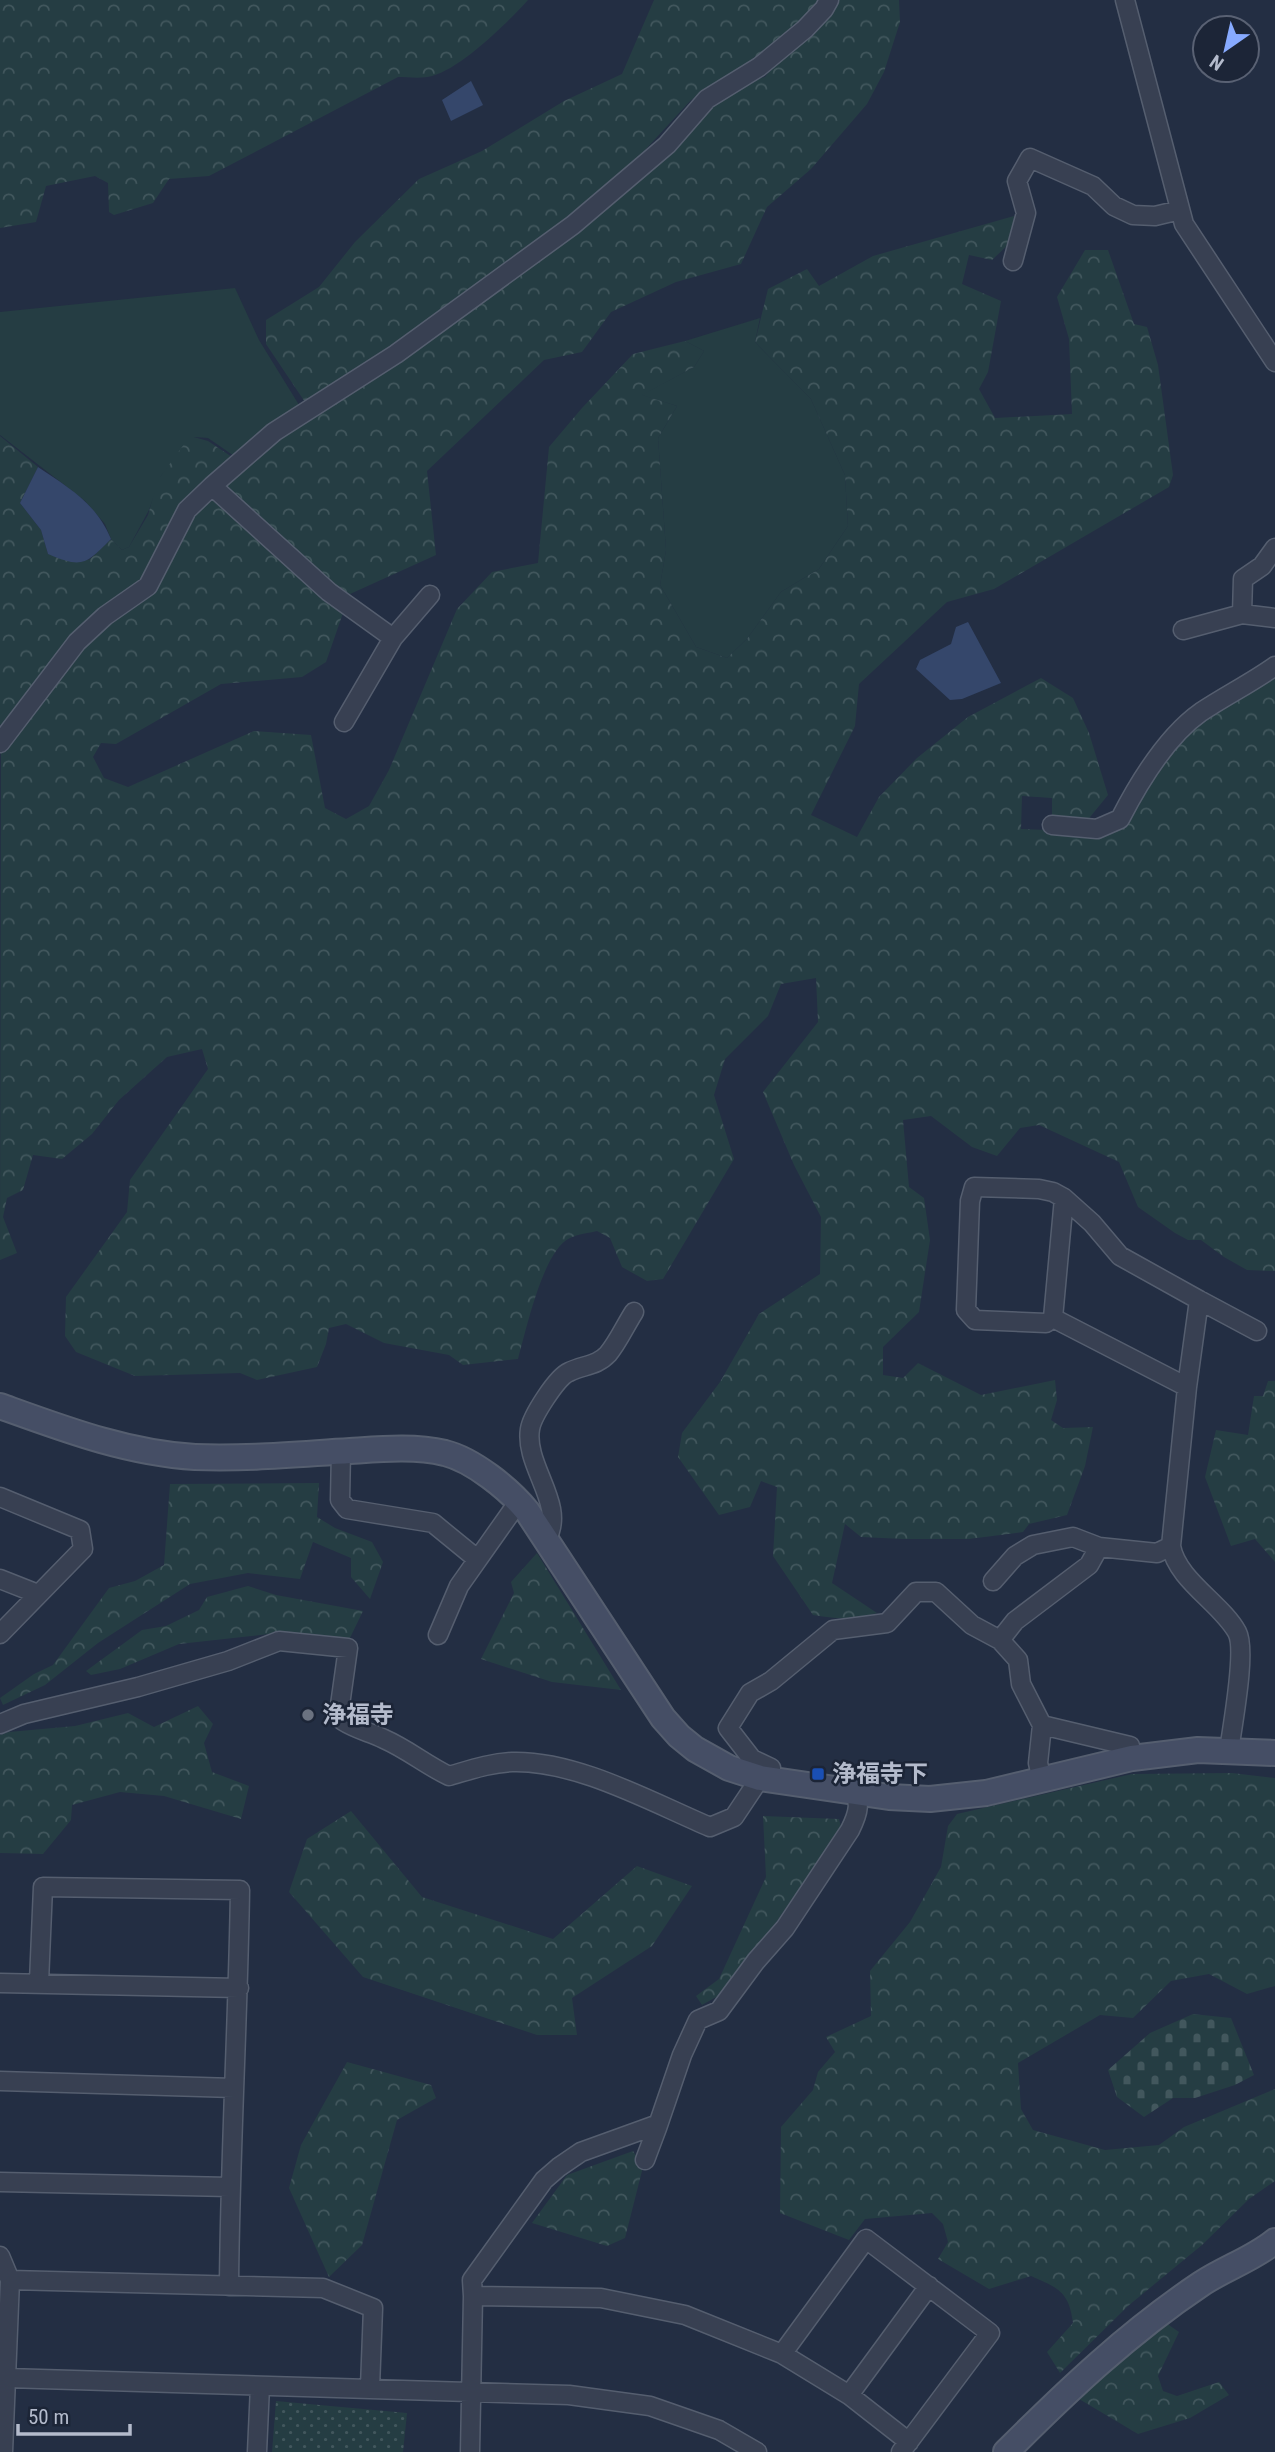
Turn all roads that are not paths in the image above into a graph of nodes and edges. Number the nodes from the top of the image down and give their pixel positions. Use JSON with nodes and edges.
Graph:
{"nodes":[{"id":1,"x":829,"y":0,"type":"edge"},
{"id":2,"x":1125,"y":0,"type":"edge"},
{"id":3,"x":1180,"y":210,"type":"junction"},
{"id":4,"x":1013,"y":261,"type":"dead end"},
{"id":5,"x":1275,"y":362,"type":"edge"},
{"id":6,"x":212,"y":486,"type":"junction"},
{"id":7,"x":1275,"y":548,"type":"edge"},
{"id":8,"x":430,"y":595,"type":"dead end"},
{"id":9,"x":1242,"y":614,"type":"junction"},
{"id":10,"x":1275,"y":618,"type":"edge"},
{"id":11,"x":1183,"y":630,"type":"dead end"},
{"id":12,"x":393,"y":638,"type":"junction"},
{"id":13,"x":1275,"y":666,"type":"edge"},
{"id":14,"x":344,"y":722,"type":"dead end"},
{"id":15,"x":0,"y":743,"type":"edge"},
{"id":16,"x":1052,"y":825,"type":"dead end"},
{"id":17,"x":1064,"y":1198,"type":"junction"},
{"id":18,"x":1199,"y":1300,"type":"junction"},
{"id":19,"x":634,"y":1312,"type":"dead end"},
{"id":20,"x":1053,"y":1318,"type":"junction"},
{"id":21,"x":1258,"y":1331,"type":"dead end"},
{"id":22,"x":1187,"y":1387,"type":"junction"},
{"id":23,"x":0,"y":1406,"type":"edge"},
{"id":24,"x":341,"y":1451,"type":"junction"},
{"id":25,"x":0,"y":1497,"type":"edge"},
{"id":26,"x":519,"y":1501,"type":"junction"},
{"id":27,"x":547,"y":1538,"type":"junction"},
{"id":28,"x":1171,"y":1546,"type":"junction"},
{"id":29,"x":1099,"y":1547,"type":"junction"},
{"id":30,"x":477,"y":1559,"type":"junction"},
{"id":31,"x":0,"y":1578,"type":"edge"},
{"id":32,"x":992,"y":1581,"type":"dead end"},
{"id":33,"x":38,"y":1594,"type":"junction"},
{"id":34,"x":0,"y":1634,"type":"edge"},
{"id":35,"x":438,"y":1635,"type":"dead end"},
{"id":36,"x":1000,"y":1640,"type":"junction"},
{"id":37,"x":0,"y":1724,"type":"edge"},
{"id":38,"x":1042,"y":1725,"type":"junction"},
{"id":39,"x":1229,"y":1751,"type":"junction"},
{"id":40,"x":1275,"y":1753,"type":"edge"},
{"id":41,"x":1132,"y":1758,"type":"junction"},
{"id":42,"x":765,"y":1773,"type":"junction"},
{"id":43,"x":1042,"y":1780,"type":"junction"},
{"id":44,"x":856,"y":1793,"type":"junction"},
{"id":45,"x":39,"y":1982,"type":"junction"},
{"id":46,"x":0,"y":1983,"type":"edge"},
{"id":47,"x":239,"y":1988,"type":"junction"},
{"id":48,"x":0,"y":2081,"type":"edge"},
{"id":49,"x":234,"y":2088,"type":"junction"},
{"id":50,"x":657,"y":2128,"type":"junction"},
{"id":51,"x":645,"y":2160,"type":"dead end"},
{"id":52,"x":0,"y":2182,"type":"edge"},
{"id":53,"x":230,"y":2187,"type":"junction"},
{"id":54,"x":1275,"y":2241,"type":"edge"},
{"id":55,"x":0,"y":2256,"type":"edge"},
{"id":56,"x":10,"y":2280,"type":"junction"},
{"id":57,"x":229,"y":2286,"type":"junction"},
{"id":58,"x":929,"y":2286,"type":"junction"},
{"id":59,"x":473,"y":2296,"type":"junction"},
{"id":60,"x":782,"y":2354,"type":"junction"},
{"id":61,"x":7,"y":2378,"type":"junction"},
{"id":62,"x":260,"y":2386,"type":"junction"},
{"id":63,"x":370,"y":2387,"type":"junction"},
{"id":64,"x":471,"y":2393,"type":"junction"},
{"id":65,"x":849,"y":2395,"type":"junction"},
{"id":66,"x":905,"y":2447,"type":"edge"},
{"id":67,"x":3,"y":2452,"type":"edge"},
{"id":68,"x":257,"y":2452,"type":"edge"},
{"id":69,"x":470,"y":2452,"type":"edge"},
{"id":70,"x":757,"y":2452,"type":"edge"},
{"id":71,"x":1006,"y":2452,"type":"edge"}],
"edges":[{"from":1,"to":6,"type":"street"},
{"from":2,"to":3,"type":"street"},
{"from":3,"to":4,"type":"street"},
{"from":3,"to":5,"type":"street"},
{"from":6,"to":12,"type":"street"},
{"from":6,"to":15,"type":"street"},
{"from":7,"to":9,"type":"street"},
{"from":8,"to":12,"type":"street"},
{"from":9,"to":10,"type":"street"},
{"from":9,"to":11,"type":"street"},
{"from":12,"to":14,"type":"street"},
{"from":13,"to":16,"type":"street"},
{"from":17,"to":18,"type":"street"},
{"from":17,"to":20,"type":"street"},
{"from":17,"to":20,"type":"street"},
{"from":18,"to":21,"type":"street"},
{"from":18,"to":22,"type":"street"},
{"from":19,"to":27,"type":"street"},
{"from":20,"to":22,"type":"street"},
{"from":22,"to":28,"type":"street"},
{"from":23,"to":24,"type":"street"},
{"from":24,"to":26,"type":"street"},
{"from":24,"to":30,"type":"street"},
{"from":25,"to":33,"type":"street"},
{"from":26,"to":27,"type":"street"},
{"from":26,"to":30,"type":"street"},
{"from":27,"to":42,"type":"street"},
{"from":28,"to":29,"type":"street"},
{"from":28,"to":39,"type":"street"},
{"from":29,"to":32,"type":"street"},
{"from":29,"to":36,"type":"street"},
{"from":30,"to":35,"type":"street"},
{"from":31,"to":33,"type":"street"},
{"from":33,"to":34,"type":"street"},
{"from":36,"to":38,"type":"street"},
{"from":36,"to":42,"type":"street"},
{"from":37,"to":42,"type":"street"},
{"from":38,"to":41,"type":"street"},
{"from":38,"to":43,"type":"street"},
{"from":39,"to":40,"type":"street"},
{"from":39,"to":41,"type":"street"},
{"from":41,"to":43,"type":"street"},
{"from":42,"to":44,"type":"street"},
{"from":43,"to":44,"type":"street"},
{"from":44,"to":50,"type":"street"},
{"from":45,"to":46,"type":"street"},
{"from":45,"to":47,"type":"street"},
{"from":45,"to":47,"type":"street"},
{"from":47,"to":49,"type":"street"},
{"from":48,"to":49,"type":"street"},
{"from":49,"to":53,"type":"street"},
{"from":50,"to":51,"type":"street"},
{"from":50,"to":59,"type":"street"},
{"from":52,"to":53,"type":"street"},
{"from":53,"to":57,"type":"street"},
{"from":54,"to":71,"type":"street"},
{"from":55,"to":56,"type":"street"},
{"from":56,"to":57,"type":"street"},
{"from":56,"to":61,"type":"street"},
{"from":57,"to":63,"type":"street"},
{"from":58,"to":60,"type":"street"},
{"from":58,"to":65,"type":"street"},
{"from":58,"to":66,"type":"street"},
{"from":59,"to":60,"type":"street"},
{"from":59,"to":64,"type":"street"},
{"from":60,"to":65,"type":"street"},
{"from":61,"to":62,"type":"street"},
{"from":61,"to":67,"type":"street"},
{"from":62,"to":63,"type":"street"},
{"from":62,"to":68,"type":"street"},
{"from":63,"to":64,"type":"street"},
{"from":64,"to":69,"type":"street"},
{"from":64,"to":70,"type":"street"},
{"from":65,"to":66,"type":"street"}]}
